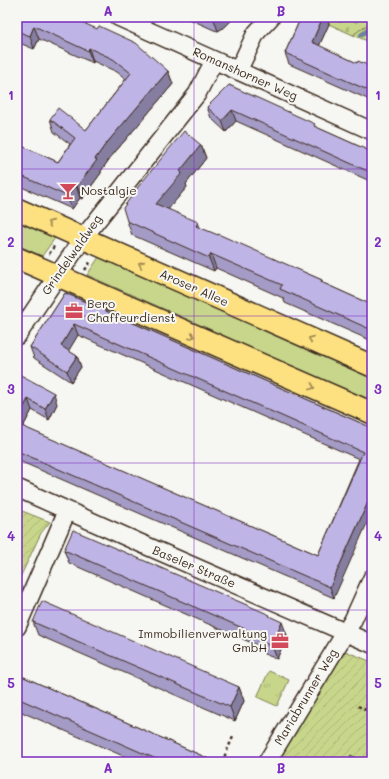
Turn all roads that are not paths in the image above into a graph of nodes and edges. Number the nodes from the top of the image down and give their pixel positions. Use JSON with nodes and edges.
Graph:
{"nodes":[{"id":1,"x":118,"y":17,"type":"edge"},
{"id":2,"x":271,"y":17,"type":"edge"},
{"id":3,"x":214,"y":61,"type":"junction"},
{"id":4,"x":238,"y":71,"type":"junction"},
{"id":5,"x":372,"y":130,"type":"edge"},
{"id":6,"x":17,"y":209,"type":"edge"},
{"id":7,"x":82,"y":238,"type":"junction"},
{"id":8,"x":17,"y":258,"type":"edge"},
{"id":9,"x":56,"y":276,"type":"junction"},
{"id":10,"x":17,"y":336,"type":"edge"},
{"id":11,"x":372,"y":366,"type":"edge"},
{"id":12,"x":372,"y":413,"type":"edge"},
{"id":13,"x":17,"y":488,"type":"edge"},
{"id":14,"x":67,"y":511,"type":"junction"},
{"id":15,"x":372,"y":578,"type":"edge"},
{"id":16,"x":17,"y":627,"type":"edge"},
{"id":17,"x":346,"y":632,"type":"junction"},
{"id":18,"x":372,"y":644,"type":"edge"},
{"id":19,"x":267,"y":762,"type":"edge"}],
"edges":[{"from":1,"to":3,"type":"street","name":"Romanshorner Weg"},
{"from":2,"to":4,"type":"street"},
{"from":3,"to":4,"type":"street","name":"Romanshorner Weg"},
{"from":3,"to":7,"type":"street","name":"Grindelwaldweg"},
{"from":4,"to":5,"type":"street","name":"Romanshorner Weg"},
{"from":7,"to":6,"type":"main road","name":"Aroser Allee","one_way":true},
{"from":7,"to":9,"type":"street","name":"Grindelwaldweg"},
{"from":11,"to":7,"type":"main road","name":"Aroser Allee","one_way":true},
{"from":8,"to":9,"type":"main road"},
{"from":9,"to":10,"type":"street","name":"Grindelwaldweg"},
{"from":9,"to":12,"type":"main road","one_way":true},
{"from":13,"to":14,"type":"street","name":"Baseler Straße"},
{"from":14,"to":16,"type":"street"},
{"from":14,"to":17,"type":"street","name":"Baseler Straße"},
{"from":15,"to":17,"type":"street","name":"Mariabrunner Weg"},
{"from":17,"to":18,"type":"street","name":"Baseler Straße"},
{"from":17,"to":19,"type":"street","name":"Mariabrunner Weg"}]}
